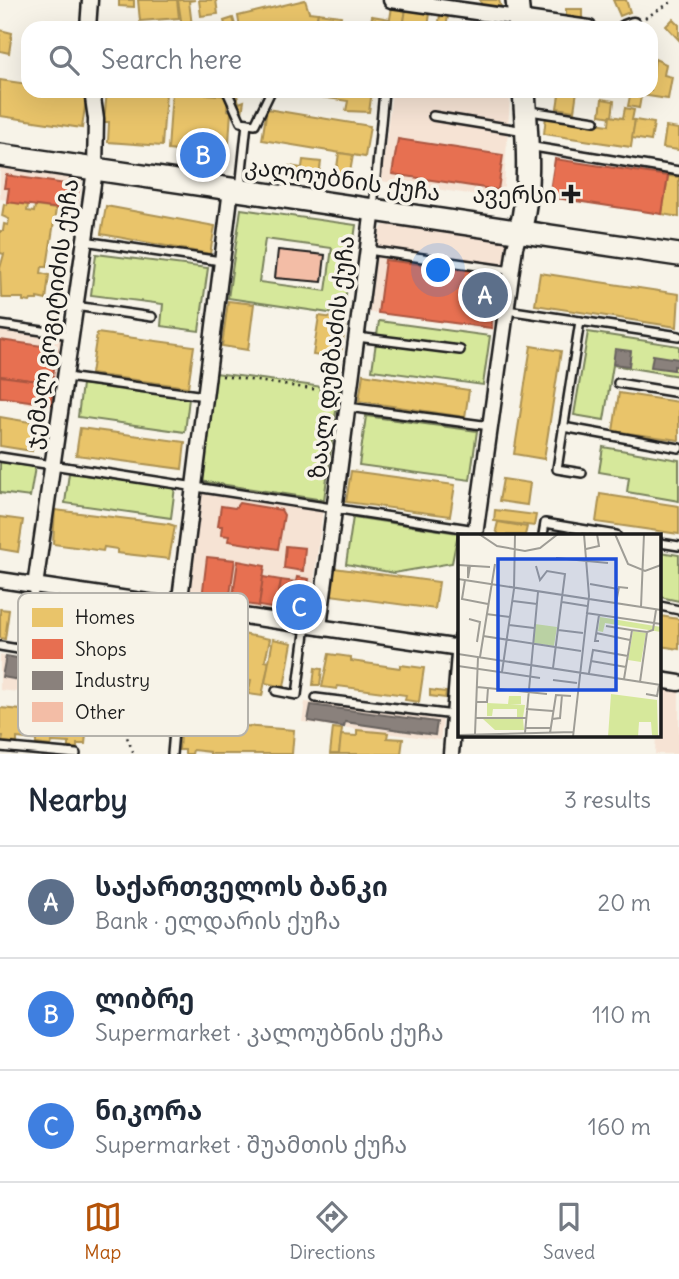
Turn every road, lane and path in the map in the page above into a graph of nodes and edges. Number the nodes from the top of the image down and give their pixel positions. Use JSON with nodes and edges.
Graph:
{"nodes":[{"id":1,"x":90,"y":0,"type":"edge"},
{"id":2,"x":391,"y":0,"type":"edge"},
{"id":3,"x":675,"y":0,"type":"edge"},
{"id":4,"x":519,"y":16,"type":"edge"},
{"id":5,"x":88,"y":21,"type":"edge"},
{"id":6,"x":548,"y":21,"type":"edge"},
{"id":7,"x":638,"y":21,"type":"edge"},
{"id":8,"x":93,"y":98,"type":"edge"},
{"id":9,"x":230,"y":98,"type":"edge"},
{"id":10,"x":268,"y":98,"type":"edge"},
{"id":11,"x":383,"y":98,"type":"edge"},
{"id":12,"x":433,"y":116,"type":"dead end"},
{"id":13,"x":526,"y":120,"type":"edge"},
{"id":14,"x":596,"y":121,"type":"dead end"},
{"id":15,"x":247,"y":123,"type":"junction"},
{"id":16,"x":0,"y":155,"type":"edge"},
{"id":17,"x":95,"y":170,"type":"junction"},
{"id":18,"x":679,"y":171,"type":"edge"},
{"id":19,"x":236,"y":190,"type":"junction"},
{"id":20,"x":373,"y":209,"type":"junction"},
{"id":21,"x":520,"y":231,"type":"junction"},
{"id":22,"x":85,"y":242,"type":"junction"},
{"id":23,"x":368,"y":250,"type":"junction"},
{"id":24,"x":678,"y":252,"type":"edge"},
{"id":25,"x":222,"y":261,"type":"junction"},
{"id":26,"x":512,"y":271,"type":"junction"},
{"id":27,"x":75,"y":306,"type":"junction"},
{"id":28,"x":506,"y":310,"type":"junction"},
{"id":29,"x":152,"y":317,"type":"dead end"},
{"id":30,"x":580,"y":321,"type":"junction"},
{"id":31,"x":0,"y":325,"type":"edge"},
{"id":32,"x":71,"y":335,"type":"junction"},
{"id":33,"x":679,"y":336,"type":"edge"},
{"id":34,"x":357,"y":337,"type":"junction"},
{"id":35,"x":460,"y":350,"type":"dead end"},
{"id":36,"x":208,"y":374,"type":"junction"},
{"id":37,"x":65,"y":376,"type":"junction"},
{"id":38,"x":618,"y":383,"type":"dead end"},
{"id":39,"x":679,"y":393,"type":"edge"},
{"id":40,"x":205,"y":396,"type":"junction"},
{"id":41,"x":348,"y":401,"type":"junction"},
{"id":42,"x":490,"y":426,"type":"junction"},
{"id":43,"x":564,"y":427,"type":"junction"},
{"id":44,"x":679,"y":448,"type":"edge"},
{"id":45,"x":0,"y":457,"type":"edge"},
{"id":46,"x":52,"y":465,"type":"junction"},
{"id":47,"x":582,"y":473,"type":"dead end"},
{"id":48,"x":194,"y":486,"type":"junction"},
{"id":49,"x":335,"y":508,"type":"junction"},
{"id":50,"x":475,"y":533,"type":"edge"},
{"id":51,"x":542,"y":534,"type":"edge"},
{"id":52,"x":610,"y":534,"type":"edge"},
{"id":53,"x":0,"y":580,"type":"edge"},
{"id":54,"x":35,"y":586,"type":"junction"},
{"id":55,"x":34,"y":593,"type":"edge"},
{"id":56,"x":83,"y":593,"type":"edge"},
{"id":57,"x":181,"y":593,"type":"edge"},
{"id":58,"x":248,"y":617,"type":"edge"},
{"id":59,"x":312,"y":626,"type":"junction"},
{"id":60,"x":0,"y":646,"type":"edge"},
{"id":61,"x":458,"y":648,"type":"edge"},
{"id":62,"x":18,"y":649,"type":"edge"},
{"id":63,"x":458,"y":670,"type":"edge"},
{"id":64,"x":276,"y":691,"type":"dead end"},
{"id":65,"x":316,"y":698,"type":"dead end"},
{"id":66,"x":454,"y":715,"type":"junction"},
{"id":67,"x":126,"y":736,"type":"edge"},
{"id":68,"x":174,"y":736,"type":"edge"},
{"id":69,"x":0,"y":747,"type":"edge"},
{"id":70,"x":76,"y":754,"type":"edge"},
{"id":71,"x":134,"y":754,"type":"edge"},
{"id":72,"x":172,"y":754,"type":"edge"},
{"id":73,"x":451,"y":754,"type":"edge"}],
"edges":[{"from":1,"to":5,"type":"street"},
{"from":2,"to":4,"type":"street"},
{"from":3,"to":7,"type":"path"},
{"from":4,"to":6,"type":"street"},
{"from":8,"to":17,"type":"street","name":"ჯემალ გოგიტიძის ქუჩა"},
{"from":9,"to":15,"type":"lane"},
{"from":10,"to":15,"type":"lane"},
{"from":11,"to":20,"type":"lane","name":"ზაალ დუმბაძის ქუჩა"},
{"from":12,"to":13,"type":"lane"},
{"from":13,"to":14,"type":"lane"},
{"from":13,"to":18,"type":"lane"},
{"from":13,"to":21,"type":"street"},
{"from":15,"to":19,"type":"lane"},
{"from":16,"to":17,"type":"street","name":"კალოუბნის ქუჩა"},
{"from":17,"to":19,"type":"street","name":"კალოუბნის ქუჩა"},
{"from":17,"to":22,"type":"street","name":"ჯემალ გოგიტიძის ქუჩა"},
{"from":19,"to":20,"type":"street","name":"კალოუბნის ქუჩა"},
{"from":19,"to":25,"type":"street"},
{"from":20,"to":21,"type":"street","name":"კალოუბნის ქუჩა"},
{"from":20,"to":23,"type":"street","name":"ზაალ დუმბაძის ქუჩა"},
{"from":21,"to":24,"type":"street","name":"კალოუბნის ქუჩა"},
{"from":21,"to":26,"type":"street"},
{"from":22,"to":25,"type":"lane"},
{"from":22,"to":27,"type":"street","name":"ჯემალ გოგიტიძის ქუჩა"},
{"from":23,"to":26,"type":"lane"},
{"from":23,"to":34,"type":"street","name":"ზაალ დუმბაძის ქუჩა"},
{"from":25,"to":36,"type":"street"},
{"from":26,"to":28,"type":"street"},
{"from":27,"to":29,"type":"lane"},
{"from":27,"to":32,"type":"street","name":"ჯემალ გოგიტიძის ქუჩა"},
{"from":28,"to":30,"type":"lane"},
{"from":28,"to":42,"type":"street"},
{"from":30,"to":33,"type":"lane"},
{"from":30,"to":43,"type":"lane"},
{"from":31,"to":32,"type":"lane"},
{"from":32,"to":37,"type":"street","name":"ჯემალ გოგიტიძის ქუჩა"},
{"from":34,"to":35,"type":"lane"},
{"from":34,"to":41,"type":"street","name":"ზაალ დუმბაძის ქუჩა"},
{"from":36,"to":40,"type":"street"},
{"from":36,"to":41,"type":"path"},
{"from":37,"to":40,"type":"lane"},
{"from":37,"to":46,"type":"street","name":"ჯემალ გოგიტიძის ქუჩა"},
{"from":38,"to":39,"type":"lane"},
{"from":40,"to":48,"type":"street"},
{"from":41,"to":42,"type":"lane"},
{"from":41,"to":49,"type":"street","name":"ზაალ დუმბაძის ქუჩა"},
{"from":42,"to":50,"type":"street"},
{"from":43,"to":44,"type":"lane"},
{"from":43,"to":47,"type":"lane"},
{"from":45,"to":46,"type":"lane"},
{"from":46,"to":48,"type":"lane"},
{"from":46,"to":54,"type":"street","name":"ჯემალ გოგიტიძის ქუჩა"},
{"from":48,"to":49,"type":"lane"},
{"from":48,"to":57,"type":"street"},
{"from":49,"to":50,"type":"lane"},
{"from":49,"to":59,"type":"street","name":"ზაალ დუმბაძის ქუჩა"},
{"from":51,"to":52,"type":"lane"},
{"from":53,"to":54,"type":"street"},
{"from":54,"to":55,"type":"lane"},
{"from":54,"to":56,"type":"street"},
{"from":58,"to":59,"type":"street"},
{"from":59,"to":61,"type":"street"},
{"from":59,"to":64,"type":"lane"},
{"from":60,"to":62,"type":"lane"},
{"from":63,"to":66,"type":"street"},
{"from":65,"to":66,"type":"lane"},
{"from":66,"to":73,"type":"street"},
{"from":67,"to":71,"type":"path"},
{"from":68,"to":72,"type":"lane"},
{"from":69,"to":70,"type":"lane"}]}
